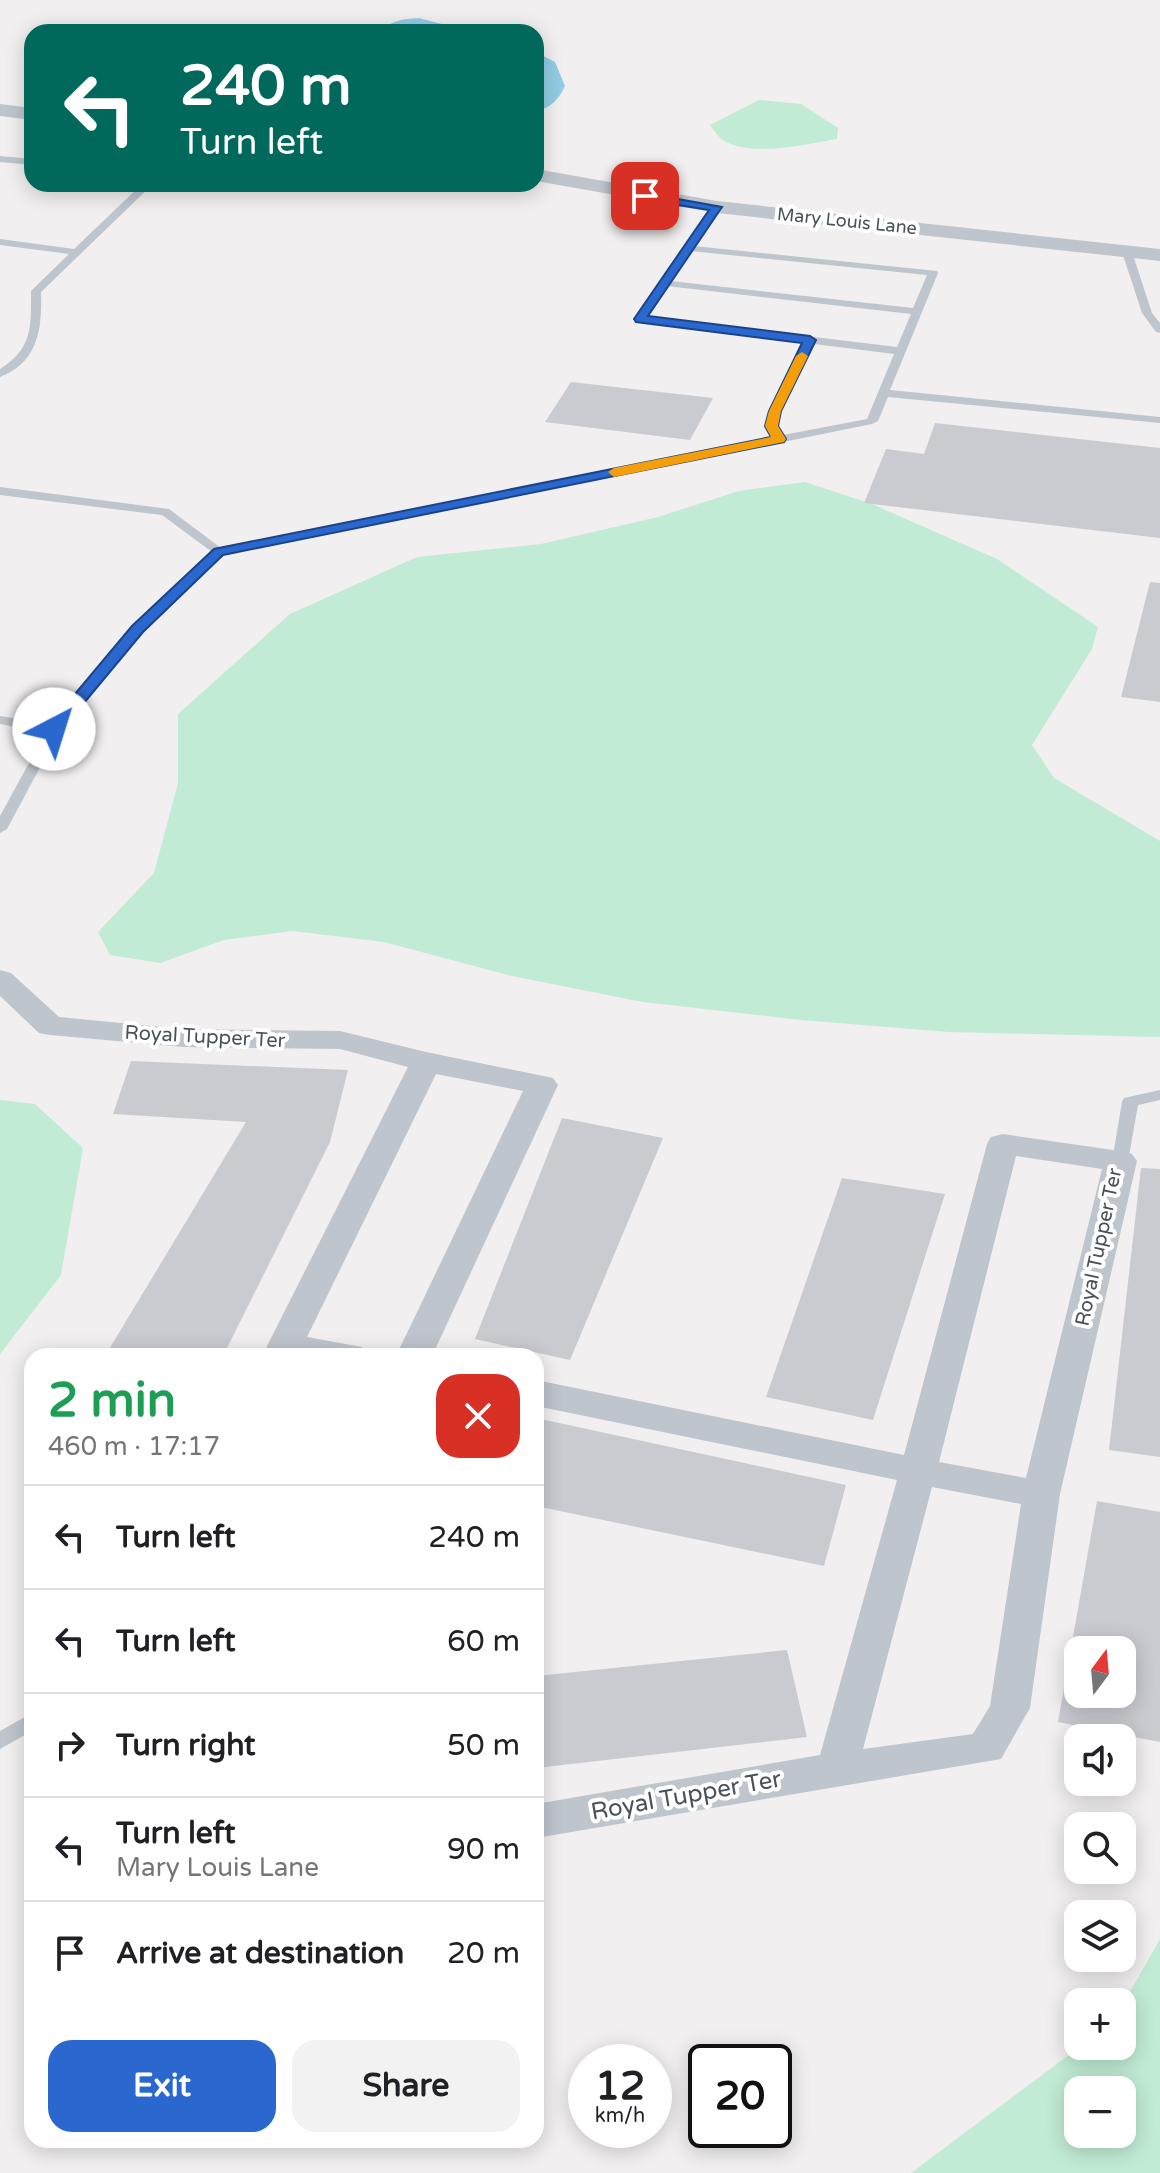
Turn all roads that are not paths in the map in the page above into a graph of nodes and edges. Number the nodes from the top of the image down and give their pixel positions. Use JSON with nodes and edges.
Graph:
{"nodes":[{"id":1,"x":0,"y":110,"type":"edge"},
{"id":2,"x":24,"y":113,"type":"edge"},
{"id":3,"x":0,"y":159,"type":"edge"},
{"id":4,"x":24,"y":161,"type":"edge"},
{"id":5,"x":544,"y":176,"type":"edge"},
{"id":6,"x":140,"y":192,"type":"edge"},
{"id":7,"x":717,"y":207,"type":"junction"},
{"id":8,"x":0,"y":242,"type":"edge"},
{"id":9,"x":687,"y":248,"type":"junction"},
{"id":10,"x":77,"y":252,"type":"junction"},
{"id":11,"x":1127,"y":252,"type":"junction"},
{"id":12,"x":1160,"y":255,"type":"edge"},
{"id":13,"x":664,"y":283,"type":"junction"},
{"id":14,"x":917,"y":312,"type":"junction"},
{"id":15,"x":1160,"y":330,"type":"edge"},
{"id":16,"x":810,"y":340,"type":"junction"},
{"id":17,"x":900,"y":351,"type":"junction"},
{"id":18,"x":0,"y":374,"type":"edge"},
{"id":19,"x":883,"y":393,"type":"junction"},
{"id":20,"x":1160,"y":420,"type":"edge"},
{"id":21,"x":779,"y":439,"type":"junction"},
{"id":22,"x":0,"y":491,"type":"edge"},
{"id":23,"x":219,"y":552,"type":"junction"},
{"id":24,"x":0,"y":720,"type":"edge"},
{"id":25,"x":54,"y":729,"type":"junction"},
{"id":26,"x":0,"y":829,"type":"edge"},
{"id":27,"x":0,"y":979,"type":"edge"},
{"id":28,"x":426,"y":1062,"type":"junction"},
{"id":29,"x":1160,"y":1095,"type":"edge"},
{"id":30,"x":1120,"y":1161,"type":"junction"},
{"id":31,"x":284,"y":1348,"type":"edge"},
{"id":32,"x":418,"y":1348,"type":"edge"},
{"id":33,"x":544,"y":1395,"type":"edge"},
{"id":34,"x":918,"y":1471,"type":"junction"},
{"id":35,"x":1041,"y":1494,"type":"junction"},
{"id":36,"x":24,"y":1726,"type":"edge"},
{"id":37,"x":0,"y":1741,"type":"edge"},
{"id":38,"x":837,"y":1769,"type":"junction"},
{"id":39,"x":544,"y":1820,"type":"edge"}],
"edges":[{"from":1,"to":2,"type":"street"},
{"from":3,"to":4,"type":"lane"},
{"from":5,"to":7,"type":"street","name":"Mary Louis Lane"},
{"from":6,"to":10,"type":"lane"},
{"from":7,"to":9,"type":"lane"},
{"from":7,"to":11,"type":"street","name":"Mary Louis Lane"},
{"from":8,"to":10,"type":"lane"},
{"from":9,"to":13,"type":"lane"},
{"from":9,"to":14,"type":"lane"},
{"from":10,"to":18,"type":"lane"},
{"from":11,"to":12,"type":"street","name":"Mary Louis Lane"},
{"from":11,"to":15,"type":"lane"},
{"from":13,"to":14,"type":"lane"},
{"from":13,"to":16,"type":"lane"},
{"from":14,"to":17,"type":"lane"},
{"from":16,"to":17,"type":"lane"},
{"from":16,"to":21,"type":"lane"},
{"from":17,"to":19,"type":"lane"},
{"from":19,"to":20,"type":"lane"},
{"from":19,"to":21,"type":"lane"},
{"from":21,"to":23,"type":"lane"},
{"from":22,"to":23,"type":"lane"},
{"from":23,"to":25,"type":"lane"},
{"from":24,"to":25,"type":"lane"},
{"from":25,"to":26,"type":"lane"},
{"from":27,"to":28,"type":"street","name":"Royal Tupper Ter"},
{"from":28,"to":31,"type":"street"},
{"from":28,"to":32,"type":"street","name":"Royal Tupper Ter"},
{"from":29,"to":30,"type":"lane"},
{"from":30,"to":34,"type":"street","name":"Royal Tupper Ter"},
{"from":30,"to":35,"type":"street","name":"Royal Tupper Ter"},
{"from":33,"to":34,"type":"street"},
{"from":34,"to":35,"type":"street"},
{"from":34,"to":38,"type":"street","name":"Royal Tupper Ter"},
{"from":35,"to":38,"type":"street","name":"Royal Tupper Ter"},
{"from":36,"to":37,"type":"lane"},
{"from":38,"to":39,"type":"street","name":"Royal Tupper Ter"}]}
